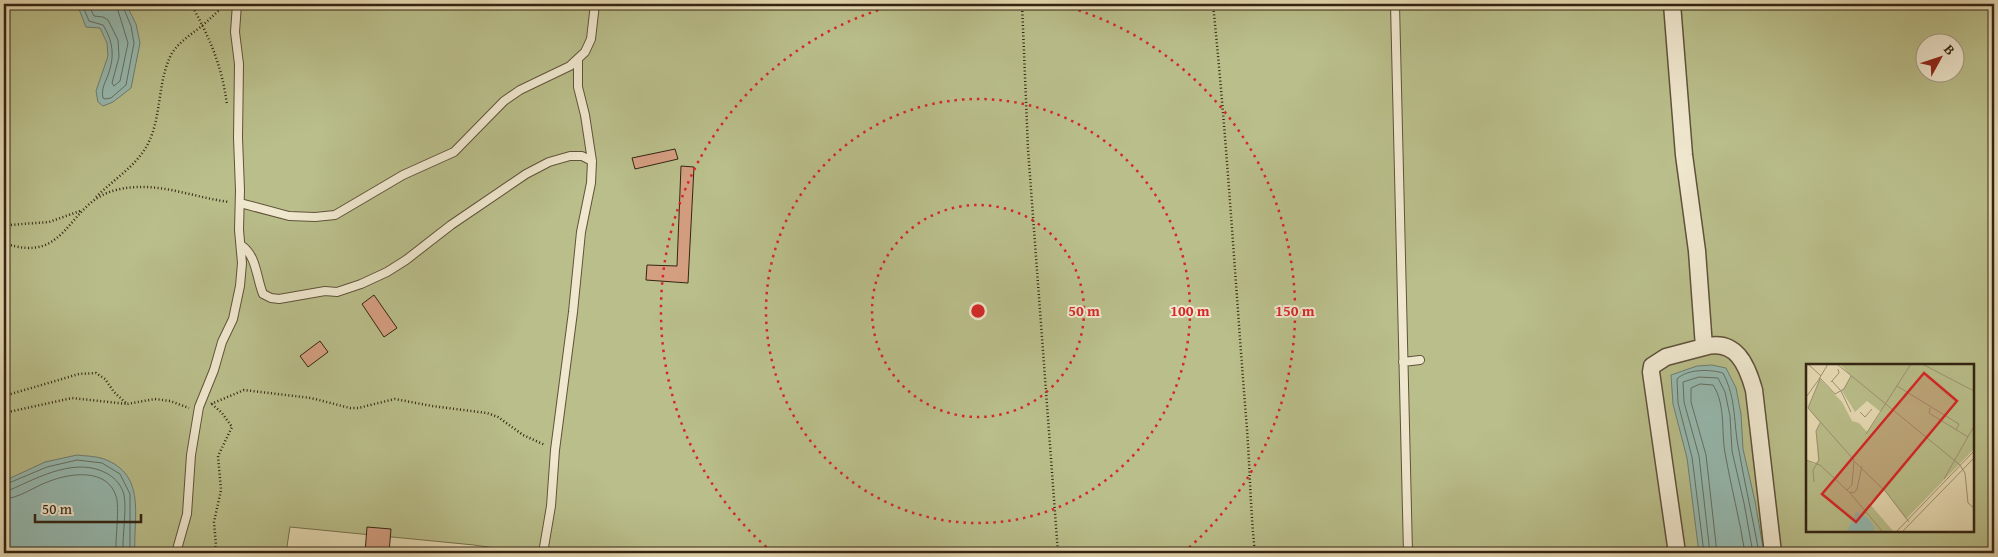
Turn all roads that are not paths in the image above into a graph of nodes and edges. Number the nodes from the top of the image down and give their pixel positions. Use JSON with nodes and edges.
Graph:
{"nodes":[{"id":1,"x":237,"y":4,"type":"edge"},
{"id":2,"x":595,"y":4,"type":"edge"},
{"id":3,"x":1395,"y":4,"type":"edge"},
{"id":4,"x":1672,"y":4,"type":"edge"},
{"id":5,"x":578,"y":59,"type":"junction"},
{"id":6,"x":592,"y":161,"type":"junction"},
{"id":7,"x":240,"y":203,"type":"junction"},
{"id":8,"x":242,"y":245,"type":"junction"},
{"id":9,"x":1704,"y":347,"type":"junction"},
{"id":10,"x":1420,"y":360,"type":"dead end"},
{"id":11,"x":1403,"y":362,"type":"junction"},
{"id":12,"x":176,"y":553,"type":"edge"},
{"id":13,"x":543,"y":553,"type":"edge"},
{"id":14,"x":1408,"y":553,"type":"edge"},
{"id":15,"x":1677,"y":553,"type":"edge"},
{"id":16,"x":1773,"y":553,"type":"edge"}],
"edges":[{"from":1,"to":7,"type":"lane"},
{"from":2,"to":5,"type":"lane"},
{"from":3,"to":11,"type":"lane"},
{"from":4,"to":9,"type":"street"},
{"from":5,"to":6,"type":"lane"},
{"from":5,"to":7,"type":"lane"},
{"from":6,"to":8,"type":"lane"},
{"from":6,"to":13,"type":"lane"},
{"from":7,"to":8,"type":"lane"},
{"from":8,"to":12,"type":"lane"},
{"from":9,"to":15,"type":"street"},
{"from":9,"to":16,"type":"street"},
{"from":10,"to":11,"type":"lane"},
{"from":11,"to":14,"type":"lane"}]}
